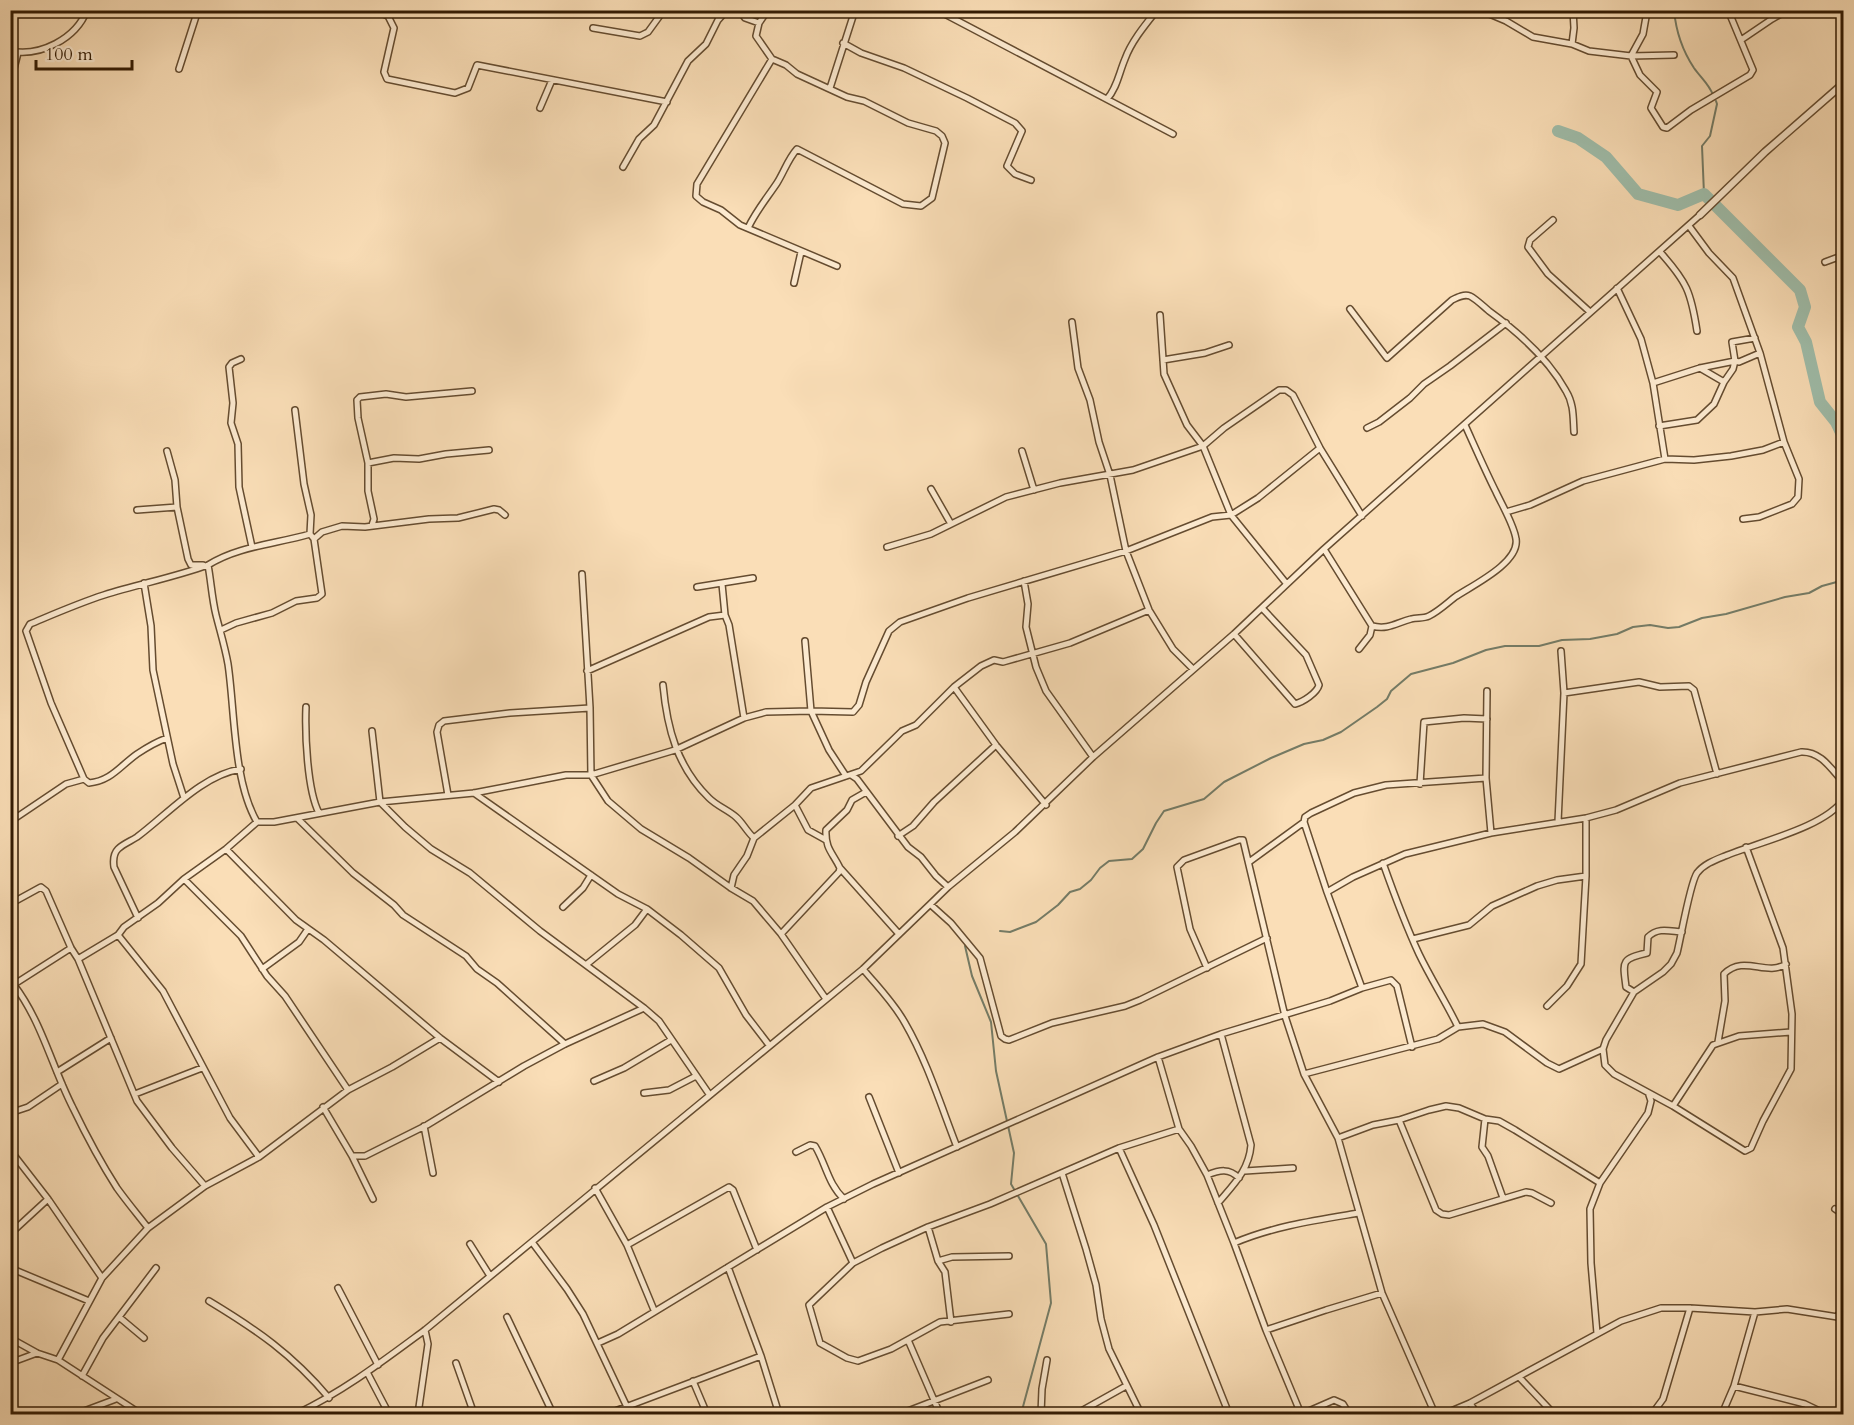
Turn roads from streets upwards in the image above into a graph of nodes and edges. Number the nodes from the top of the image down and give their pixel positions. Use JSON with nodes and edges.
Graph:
{"nodes":[{"id":1,"x":87,"y":10,"type":"edge"},
{"id":2,"x":198,"y":10,"type":"edge"},
{"id":3,"x":375,"y":10,"type":"edge"},
{"id":4,"x":664,"y":10,"type":"edge"},
{"id":5,"x":727,"y":10,"type":"edge"},
{"id":6,"x":740,"y":10,"type":"edge"},
{"id":7,"x":768,"y":10,"type":"edge"},
{"id":8,"x":855,"y":10,"type":"edge"},
{"id":9,"x":937,"y":10,"type":"edge"},
{"id":10,"x":1157,"y":10,"type":"edge"},
{"id":11,"x":1480,"y":10,"type":"edge"},
{"id":12,"x":1573,"y":10,"type":"edge"},
{"id":13,"x":1728,"y":10,"type":"edge"},
{"id":14,"x":1788,"y":10,"type":"edge"},
{"id":15,"x":1646,"y":17,"type":"dead end"},
{"id":16,"x":759,"y":23,"type":"junction"},
{"id":17,"x":592,"y":28,"type":"dead end"},
{"id":18,"x":1742,"y":40,"type":"junction"},
{"id":19,"x":843,"y":43,"type":"junction"},
{"id":20,"x":1572,"y":44,"type":"junction"},
{"id":21,"x":10,"y":51,"type":"edge"},
{"id":22,"x":18,"y":53,"type":"junction"},
{"id":23,"x":1674,"y":55,"type":"dead end"},
{"id":24,"x":1631,"y":56,"type":"junction"},
{"id":25,"x":772,"y":59,"type":"junction"},
{"id":26,"x":179,"y":69,"type":"dead end"},
{"id":27,"x":552,"y":80,"type":"junction"},
{"id":28,"x":1844,"y":83,"type":"edge"},
{"id":29,"x":10,"y":84,"type":"edge"},
{"id":30,"x":830,"y":88,"type":"junction"},
{"id":31,"x":1107,"y":99,"type":"junction"},
{"id":32,"x":667,"y":102,"type":"junction"},
{"id":33,"x":540,"y":108,"type":"dead end"},
{"id":34,"x":1173,"y":134,"type":"dead end"},
{"id":35,"x":623,"y":167,"type":"dead end"},
{"id":36,"x":1031,"y":180,"type":"dead end"},
{"id":37,"x":1700,"y":215,"type":"joint"},
{"id":38,"x":1553,"y":220,"type":"dead end"},
{"id":39,"x":1689,"y":226,"type":"junction"},
{"id":40,"x":748,"y":228,"type":"junction"},
{"id":41,"x":801,"y":252,"type":"junction"},
{"id":42,"x":1660,"y":252,"type":"junction"},
{"id":43,"x":1844,"y":255,"type":"edge"},
{"id":44,"x":1826,"y":262,"type":"dead end"},
{"id":45,"x":837,"y":266,"type":"dead end"},
{"id":46,"x":794,"y":282,"type":"dead end"},
{"id":47,"x":1617,"y":288,"type":"junction"},
{"id":48,"x":1350,"y":309,"type":"dead end"},
{"id":49,"x":1590,"y":312,"type":"junction"},
{"id":50,"x":1160,"y":315,"type":"dead end"},
{"id":51,"x":1072,"y":322,"type":"dead end"},
{"id":52,"x":1506,"y":323,"type":"junction"},
{"id":53,"x":1697,"y":331,"type":"dead end"},
{"id":54,"x":1755,"y":338,"type":"junction"},
{"id":55,"x":1229,"y":345,"type":"dead end"},
{"id":56,"x":1760,"y":353,"type":"junction"},
{"id":57,"x":1541,"y":356,"type":"junction"},
{"id":58,"x":241,"y":358,"type":"dead end"},
{"id":59,"x":1163,"y":360,"type":"junction"},
{"id":60,"x":1735,"y":361,"type":"junction"},
{"id":61,"x":1700,"y":368,"type":"junction"},
{"id":62,"x":1724,"y":382,"type":"junction"},
{"id":63,"x":1653,"y":383,"type":"junction"},
{"id":64,"x":472,"y":391,"type":"dead end"},
{"id":65,"x":295,"y":410,"type":"dead end"},
{"id":66,"x":1465,"y":425,"type":"junction"},
{"id":67,"x":1659,"y":426,"type":"junction"},
{"id":68,"x":1367,"y":428,"type":"dead end"},
{"id":69,"x":1574,"y":432,"type":"dead end"},
{"id":70,"x":1784,"y":442,"type":"junction"},
{"id":71,"x":1203,"y":446,"type":"junction"},
{"id":72,"x":1320,"y":448,"type":"junction"},
{"id":73,"x":489,"y":450,"type":"dead end"},
{"id":74,"x":167,"y":451,"type":"dead end"},
{"id":75,"x":1022,"y":451,"type":"dead end"},
{"id":76,"x":1665,"y":459,"type":"junction"},
{"id":77,"x":368,"y":463,"type":"junction"},
{"id":78,"x":1110,"y":475,"type":"junction"},
{"id":79,"x":931,"y":489,"type":"dead end"},
{"id":80,"x":1035,"y":489,"type":"junction"},
{"id":81,"x":177,"y":507,"type":"junction"},
{"id":82,"x":137,"y":510,"type":"dead end"},
{"id":83,"x":1506,"y":512,"type":"junction"},
{"id":84,"x":1231,"y":514,"type":"junction"},
{"id":85,"x":505,"y":515,"type":"dead end"},
{"id":86,"x":1362,"y":516,"type":"junction"},
{"id":87,"x":1743,"y":519,"type":"dead end"},
{"id":88,"x":951,"y":524,"type":"junction"},
{"id":89,"x":372,"y":525,"type":"junction"},
{"id":90,"x":310,"y":534,"type":"junction"},
{"id":91,"x":314,"y":539,"type":"junction"},
{"id":92,"x":252,"y":547,"type":"junction"},
{"id":93,"x":887,"y":547,"type":"dead end"},
{"id":94,"x":1324,"y":549,"type":"junction"},
{"id":95,"x":1125,"y":551,"type":"junction"},
{"id":96,"x":208,"y":565,"type":"junction"},
{"id":97,"x":582,"y":574,"type":"dead end"},
{"id":98,"x":753,"y":578,"type":"dead end"},
{"id":99,"x":1024,"y":581,"type":"junction"},
{"id":100,"x":144,"y":583,"type":"junction"},
{"id":101,"x":1286,"y":583,"type":"junction"},
{"id":102,"x":722,"y":584,"type":"junction"},
{"id":103,"x":697,"y":587,"type":"dead end"},
{"id":104,"x":1262,"y":608,"type":"junction"},
{"id":105,"x":1149,"y":610,"type":"junction"},
{"id":106,"x":725,"y":615,"type":"junction"},
{"id":107,"x":1372,"y":626,"type":"junction"},
{"id":108,"x":221,"y":630,"type":"junction"},
{"id":109,"x":1234,"y":634,"type":"junction"},
{"id":110,"x":806,"y":641,"type":"dead end"},
{"id":111,"x":1359,"y":649,"type":"dead end"},
{"id":112,"x":1561,"y":651,"type":"dead end"},
{"id":113,"x":1032,"y":655,"type":"junction"},
{"id":114,"x":1193,"y":669,"type":"junction"},
{"id":115,"x":587,"y":671,"type":"junction"},
{"id":116,"x":663,"y":685,"type":"dead end"},
{"id":117,"x":954,"y":687,"type":"junction"},
{"id":118,"x":1487,"y":691,"type":"dead end"},
{"id":119,"x":1564,"y":693,"type":"junction"},
{"id":120,"x":306,"y":707,"type":"dead end"},
{"id":121,"x":590,"y":708,"type":"junction"},
{"id":122,"x":811,"y":711,"type":"junction"},
{"id":123,"x":744,"y":718,"type":"junction"},
{"id":124,"x":1487,"y":718,"type":"junction"},
{"id":125,"x":372,"y":731,"type":"dead end"},
{"id":126,"x":167,"y":738,"type":"junction"},
{"id":127,"x":996,"y":745,"type":"junction"},
{"id":128,"x":675,"y":750,"type":"junction"},
{"id":129,"x":1093,"y":757,"type":"junction"},
{"id":130,"x":241,"y":769,"type":"junction"},
{"id":131,"x":861,"y":771,"type":"junction"},
{"id":132,"x":1717,"y":774,"type":"junction"},
{"id":133,"x":591,"y":775,"type":"junction"},
{"id":134,"x":849,"y":776,"type":"junction"},
{"id":135,"x":1486,"y":778,"type":"junction"},
{"id":136,"x":84,"y":779,"type":"junction"},
{"id":137,"x":857,"y":779,"type":"junction"},
{"id":138,"x":1844,"y":783,"type":"edge"},
{"id":139,"x":1420,"y":784,"type":"junction"},
{"id":140,"x":866,"y":792,"type":"junction"},
{"id":141,"x":474,"y":793,"type":"junction"},
{"id":142,"x":448,"y":795,"type":"junction"},
{"id":143,"x":184,"y":798,"type":"junction"},
{"id":144,"x":1844,"y":799,"type":"edge"},
{"id":145,"x":380,"y":802,"type":"junction"},
{"id":146,"x":1046,"y":804,"type":"junction"},
{"id":147,"x":795,"y":805,"type":"junction"},
{"id":148,"x":319,"y":813,"type":"junction"},
{"id":149,"x":17,"y":817,"type":"dead end"},
{"id":150,"x":297,"y":818,"type":"junction"},
{"id":151,"x":1586,"y":818,"type":"junction"},
{"id":152,"x":257,"y":822,"type":"junction"},
{"id":153,"x":1304,"y":822,"type":"junction"},
{"id":154,"x":1558,"y":822,"type":"junction"},
{"id":155,"x":1491,"y":833,"type":"junction"},
{"id":156,"x":898,"y":836,"type":"junction"},
{"id":157,"x":754,"y":838,"type":"junction"},
{"id":158,"x":826,"y":840,"type":"junction"},
{"id":159,"x":1746,"y":847,"type":"junction"},
{"id":160,"x":226,"y":849,"type":"junction"},
{"id":161,"x":1249,"y":862,"type":"junction"},
{"id":162,"x":1383,"y":863,"type":"junction"},
{"id":163,"x":840,"y":868,"type":"junction"},
{"id":164,"x":591,"y":875,"type":"junction"},
{"id":165,"x":1586,"y":876,"type":"junction"},
{"id":166,"x":184,"y":879,"type":"junction"},
{"id":167,"x":948,"y":887,"type":"junction"},
{"id":168,"x":731,"y":888,"type":"junction"},
{"id":169,"x":1327,"y":892,"type":"junction"},
{"id":170,"x":10,"y":894,"type":"edge"},
{"id":171,"x":12,"y":903,"type":"edge"},
{"id":172,"x":931,"y":905,"type":"junction"},
{"id":173,"x":563,"y":907,"type":"dead end"},
{"id":174,"x":647,"y":909,"type":"junction"},
{"id":175,"x":138,"y":918,"type":"junction"},
{"id":176,"x":308,"y":929,"type":"junction"},
{"id":177,"x":1682,"y":932,"type":"junction"},
{"id":178,"x":118,"y":934,"type":"junction"},
{"id":179,"x":781,"y":934,"type":"junction"},
{"id":180,"x":899,"y":934,"type":"junction"},
{"id":181,"x":1266,"y":938,"type":"junction"},
{"id":182,"x":1413,"y":939,"type":"junction"},
{"id":183,"x":71,"y":948,"type":"junction"},
{"id":184,"x":78,"y":959,"type":"junction"},
{"id":185,"x":587,"y":964,"type":"junction"},
{"id":186,"x":1786,"y":964,"type":"junction"},
{"id":187,"x":1208,"y":968,"type":"junction"},
{"id":188,"x":262,"y":969,"type":"junction"},
{"id":189,"x":863,"y":969,"type":"junction"},
{"id":190,"x":12,"y":986,"type":"edge"},
{"id":191,"x":1362,"y":988,"type":"junction"},
{"id":192,"x":1634,"y":992,"type":"junction"},
{"id":193,"x":826,"y":999,"type":"junction"},
{"id":194,"x":1547,"y":1006,"type":"dead end"},
{"id":195,"x":645,"y":1008,"type":"junction"},
{"id":196,"x":1285,"y":1016,"type":"junction"},
{"id":197,"x":1458,"y":1027,"type":"junction"},
{"id":198,"x":1791,"y":1032,"type":"junction"},
{"id":199,"x":1221,"y":1034,"type":"junction"},
{"id":200,"x":111,"y":1038,"type":"junction"},
{"id":201,"x":440,"y":1038,"type":"junction"},
{"id":202,"x":671,"y":1040,"type":"junction"},
{"id":203,"x":1718,"y":1042,"type":"junction"},
{"id":204,"x":565,"y":1044,"type":"junction"},
{"id":205,"x":769,"y":1045,"type":"junction"},
{"id":206,"x":1412,"y":1047,"type":"junction"},
{"id":207,"x":1603,"y":1049,"type":"junction"},
{"id":208,"x":1158,"y":1057,"type":"junction"},
{"id":209,"x":202,"y":1068,"type":"junction"},
{"id":210,"x":57,"y":1072,"type":"junction"},
{"id":211,"x":1304,"y":1074,"type":"junction"},
{"id":212,"x":696,"y":1076,"type":"junction"},
{"id":213,"x":594,"y":1081,"type":"dead end"},
{"id":214,"x":498,"y":1082,"type":"junction"},
{"id":215,"x":62,"y":1084,"type":"junction"},
{"id":216,"x":348,"y":1090,"type":"junction"},
{"id":217,"x":644,"y":1093,"type":"dead end"},
{"id":218,"x":135,"y":1094,"type":"junction"},
{"id":219,"x":709,"y":1094,"type":"junction"},
{"id":220,"x":1649,"y":1095,"type":"junction"},
{"id":221,"x":869,"y":1097,"type":"dead end"},
{"id":222,"x":1673,"y":1106,"type":"junction"},
{"id":223,"x":323,"y":1107,"type":"junction"},
{"id":224,"x":10,"y":1113,"type":"edge"},
{"id":225,"x":1485,"y":1119,"type":"junction"},
{"id":226,"x":1399,"y":1120,"type":"junction"},
{"id":227,"x":424,"y":1126,"type":"junction"},
{"id":228,"x":1179,"y":1129,"type":"junction"},
{"id":229,"x":1338,"y":1138,"type":"junction"},
{"id":230,"x":957,"y":1147,"type":"junction"},
{"id":231,"x":1119,"y":1148,"type":"junction"},
{"id":232,"x":10,"y":1150,"type":"edge"},
{"id":233,"x":796,"y":1152,"type":"dead end"},
{"id":234,"x":352,"y":1156,"type":"junction"},
{"id":235,"x":259,"y":1157,"type":"junction"},
{"id":236,"x":1293,"y":1168,"type":"dead end"},
{"id":237,"x":1245,"y":1171,"type":"junction"},
{"id":238,"x":433,"y":1173,"type":"dead end"},
{"id":239,"x":898,"y":1173,"type":"junction"},
{"id":240,"x":1062,"y":1173,"type":"junction"},
{"id":241,"x":1207,"y":1175,"type":"junction"},
{"id":242,"x":1239,"y":1178,"type":"junction"},
{"id":243,"x":1600,"y":1183,"type":"junction"},
{"id":244,"x":205,"y":1186,"type":"junction"},
{"id":245,"x":595,"y":1188,"type":"junction"},
{"id":246,"x":844,"y":1198,"type":"junction"},
{"id":247,"x":1503,"y":1198,"type":"junction"},
{"id":248,"x":48,"y":1199,"type":"junction"},
{"id":249,"x":373,"y":1199,"type":"dead end"},
{"id":250,"x":1218,"y":1203,"type":"junction"},
{"id":251,"x":1551,"y":1203,"type":"dead end"},
{"id":252,"x":827,"y":1207,"type":"junction"},
{"id":253,"x":1835,"y":1209,"type":"dead end"},
{"id":254,"x":1359,"y":1213,"type":"junction"},
{"id":255,"x":1844,"y":1215,"type":"edge"},
{"id":256,"x":928,"y":1227,"type":"junction"},
{"id":257,"x":148,"y":1228,"type":"junction"},
{"id":258,"x":10,"y":1234,"type":"edge"},
{"id":259,"x":532,"y":1242,"type":"junction"},
{"id":260,"x":1234,"y":1243,"type":"junction"},
{"id":261,"x":470,"y":1244,"type":"dead end"},
{"id":262,"x":627,"y":1245,"type":"junction"},
{"id":263,"x":757,"y":1250,"type":"junction"},
{"id":264,"x":1009,"y":1256,"type":"dead end"},
{"id":265,"x":938,"y":1261,"type":"junction"},
{"id":266,"x":853,"y":1263,"type":"junction"},
{"id":267,"x":728,"y":1267,"type":"junction"},
{"id":268,"x":10,"y":1268,"type":"edge"},
{"id":269,"x":156,"y":1268,"type":"dead end"},
{"id":270,"x":490,"y":1276,"type":"junction"},
{"id":271,"x":102,"y":1278,"type":"junction"},
{"id":272,"x":338,"y":1288,"type":"dead end"},
{"id":273,"x":1382,"y":1293,"type":"junction"},
{"id":274,"x":89,"y":1301,"type":"junction"},
{"id":275,"x":209,"y":1301,"type":"dead end"},
{"id":276,"x":1844,"y":1304,"type":"edge"},
{"id":277,"x":1690,"y":1308,"type":"junction"},
{"id":278,"x":654,"y":1310,"type":"junction"},
{"id":279,"x":1755,"y":1312,"type":"junction"},
{"id":280,"x":1009,"y":1314,"type":"dead end"},
{"id":281,"x":119,"y":1317,"type":"junction"},
{"id":282,"x":507,"y":1317,"type":"dead end"},
{"id":283,"x":1841,"y":1317,"type":"edge"},
{"id":284,"x":951,"y":1322,"type":"junction"},
{"id":285,"x":425,"y":1330,"type":"junction"},
{"id":286,"x":1266,"y":1330,"type":"junction"},
{"id":287,"x":1596,"y":1333,"type":"junction"},
{"id":288,"x":10,"y":1338,"type":"edge"},
{"id":289,"x":144,"y":1338,"type":"dead end"},
{"id":290,"x":908,"y":1340,"type":"junction"},
{"id":291,"x":598,"y":1343,"type":"junction"},
{"id":292,"x":37,"y":1353,"type":"junction"},
{"id":293,"x":761,"y":1356,"type":"junction"},
{"id":294,"x":58,"y":1359,"type":"junction"},
{"id":295,"x":1047,"y":1360,"type":"dead end"},
{"id":296,"x":10,"y":1362,"type":"edge"},
{"id":297,"x":456,"y":1363,"type":"dead end"},
{"id":298,"x":378,"y":1365,"type":"junction"},
{"id":299,"x":368,"y":1374,"type":"junction"},
{"id":300,"x":82,"y":1376,"type":"junction"},
{"id":301,"x":1519,"y":1377,"type":"junction"},
{"id":302,"x":988,"y":1380,"type":"dead end"},
{"id":303,"x":693,"y":1381,"type":"junction"},
{"id":304,"x":1126,"y":1386,"type":"junction"},
{"id":305,"x":1734,"y":1386,"type":"junction"},
{"id":306,"x":330,"y":1398,"type":"junction"},
{"id":307,"x":116,"y":1399,"type":"junction"},
{"id":308,"x":934,"y":1400,"type":"junction"},
{"id":309,"x":1470,"y":1403,"type":"junction"},
{"id":310,"x":313,"y":1406,"type":"junction"},
{"id":311,"x":627,"y":1407,"type":"junction"},
{"id":312,"x":76,"y":1414,"type":"edge"},
{"id":313,"x":141,"y":1414,"type":"edge"},
{"id":314,"x":296,"y":1414,"type":"edge"},
{"id":315,"x":317,"y":1414,"type":"edge"},
{"id":316,"x":389,"y":1414,"type":"edge"},
{"id":317,"x":418,"y":1414,"type":"edge"},
{"id":318,"x":474,"y":1414,"type":"edge"},
{"id":319,"x":553,"y":1414,"type":"edge"},
{"id":320,"x":607,"y":1414,"type":"edge"},
{"id":321,"x":707,"y":1414,"type":"edge"},
{"id":322,"x":779,"y":1414,"type":"edge"},
{"id":323,"x":900,"y":1414,"type":"edge"},
{"id":324,"x":940,"y":1414,"type":"edge"},
{"id":325,"x":1041,"y":1414,"type":"edge"},
{"id":326,"x":1076,"y":1414,"type":"edge"},
{"id":327,"x":1141,"y":1414,"type":"edge"},
{"id":328,"x":1229,"y":1414,"type":"edge"},
{"id":329,"x":1302,"y":1414,"type":"edge"},
{"id":330,"x":1349,"y":1414,"type":"edge"},
{"id":331,"x":1435,"y":1414,"type":"edge"},
{"id":332,"x":1444,"y":1414,"type":"edge"},
{"id":333,"x":1477,"y":1414,"type":"edge"},
{"id":334,"x":1554,"y":1414,"type":"edge"},
{"id":335,"x":1652,"y":1414,"type":"edge"},
{"id":336,"x":1722,"y":1414,"type":"edge"},
{"id":337,"x":1826,"y":1414,"type":"edge"}],
"edges":[{"from":1,"to":22,"type":"street"},
{"from":2,"to":26,"type":"street"},
{"from":3,"to":27,"type":"street"},
{"from":4,"to":17,"type":"street"},
{"from":5,"to":32,"type":"street"},
{"from":6,"to":16,"type":"street"},
{"from":7,"to":16,"type":"street"},
{"from":8,"to":19,"type":"street"},
{"from":9,"to":31,"type":"street"},
{"from":10,"to":31,"type":"street"},
{"from":11,"to":20,"type":"street"},
{"from":12,"to":20,"type":"street"},
{"from":13,"to":18,"type":"street"},
{"from":14,"to":18,"type":"street"},
{"from":15,"to":24,"type":"street"},
{"from":16,"to":25,"type":"street"},
{"from":18,"to":24,"type":"street"},
{"from":19,"to":30,"type":"street"},
{"from":19,"to":36,"type":"street"},
{"from":20,"to":24,"type":"street"},
{"from":21,"to":22,"type":"street"},
{"from":22,"to":29,"type":"street"},
{"from":23,"to":24,"type":"street"},
{"from":25,"to":30,"type":"street"},
{"from":25,"to":40,"type":"street"},
{"from":27,"to":32,"type":"street"},
{"from":27,"to":33,"type":"street"},
{"from":28,"to":37,"type":"street"},
{"from":30,"to":40,"type":"street"},
{"from":31,"to":34,"type":"street"},
{"from":32,"to":35,"type":"street"},
{"from":37,"to":39,"type":"street"},
{"from":38,"to":49,"type":"street"},
{"from":39,"to":42,"type":"street"},
{"from":39,"to":54,"type":"street"},
{"from":40,"to":41,"type":"street"},
{"from":41,"to":45,"type":"street"},
{"from":41,"to":46,"type":"street"},
{"from":42,"to":47,"type":"street"},
{"from":42,"to":53,"type":"street"},
{"from":43,"to":44,"type":"street"},
{"from":47,"to":49,"type":"street"},
{"from":47,"to":63,"type":"street"},
{"from":48,"to":52,"type":"street"},
{"from":49,"to":57,"type":"street"},
{"from":50,"to":59,"type":"street"},
{"from":51,"to":78,"type":"street"},
{"from":52,"to":57,"type":"street"},
{"from":52,"to":68,"type":"street"},
{"from":54,"to":56,"type":"street"},
{"from":54,"to":60,"type":"street"},
{"from":55,"to":59,"type":"street"},
{"from":56,"to":60,"type":"street"},
{"from":56,"to":70,"type":"street"},
{"from":57,"to":66,"type":"street"},
{"from":57,"to":69,"type":"street"},
{"from":58,"to":92,"type":"street"},
{"from":59,"to":71,"type":"street"},
{"from":60,"to":61,"type":"street"},
{"from":60,"to":62,"type":"street"},
{"from":61,"to":62,"type":"street"},
{"from":61,"to":63,"type":"street"},
{"from":62,"to":67,"type":"street"},
{"from":63,"to":67,"type":"street"},
{"from":64,"to":77,"type":"street"},
{"from":65,"to":90,"type":"street"},
{"from":66,"to":83,"type":"street"},
{"from":66,"to":86,"type":"street"},
{"from":67,"to":76,"type":"street"},
{"from":70,"to":76,"type":"street"},
{"from":70,"to":87,"type":"street"},
{"from":71,"to":72,"type":"street"},
{"from":71,"to":78,"type":"street"},
{"from":71,"to":84,"type":"street"},
{"from":72,"to":84,"type":"street"},
{"from":72,"to":86,"type":"street"},
{"from":73,"to":77,"type":"street"},
{"from":74,"to":81,"type":"street"},
{"from":75,"to":80,"type":"street"},
{"from":76,"to":83,"type":"street"},
{"from":77,"to":89,"type":"street"},
{"from":78,"to":80,"type":"street"},
{"from":78,"to":95,"type":"street"},
{"from":79,"to":88,"type":"street"},
{"from":80,"to":88,"type":"street"},
{"from":81,"to":82,"type":"street"},
{"from":81,"to":96,"type":"street"},
{"from":83,"to":107,"type":"street"},
{"from":84,"to":95,"type":"street"},
{"from":84,"to":101,"type":"street"},
{"from":85,"to":89,"type":"street"},
{"from":86,"to":94,"type":"street"},
{"from":88,"to":93,"type":"street"},
{"from":89,"to":91,"type":"street"},
{"from":90,"to":91,"type":"street"},
{"from":90,"to":92,"type":"street"},
{"from":91,"to":108,"type":"street"},
{"from":92,"to":96,"type":"street"},
{"from":94,"to":101,"type":"street"},
{"from":94,"to":107,"type":"street"},
{"from":95,"to":99,"type":"street"},
{"from":95,"to":105,"type":"street"},
{"from":96,"to":100,"type":"street"},
{"from":96,"to":108,"type":"street"},
{"from":97,"to":115,"type":"street"},
{"from":98,"to":102,"type":"street"},
{"from":99,"to":113,"type":"street"},
{"from":99,"to":122,"type":"street"},
{"from":100,"to":126,"type":"street"},
{"from":100,"to":136,"type":"street"},
{"from":101,"to":104,"type":"street"},
{"from":102,"to":103,"type":"street"},
{"from":102,"to":106,"type":"street"},
{"from":104,"to":109,"type":"street"},
{"from":104,"to":109,"type":"street"},
{"from":105,"to":113,"type":"street"},
{"from":105,"to":114,"type":"street"},
{"from":106,"to":115,"type":"street"},
{"from":106,"to":123,"type":"street"},
{"from":107,"to":111,"type":"street"},
{"from":108,"to":130,"type":"street"},
{"from":109,"to":114,"type":"street"},
{"from":110,"to":122,"type":"street"},
{"from":112,"to":119,"type":"street"},
{"from":113,"to":117,"type":"street"},
{"from":113,"to":129,"type":"street"},
{"from":114,"to":129,"type":"street"},
{"from":115,"to":121,"type":"street"},
{"from":116,"to":128,"type":"street"},
{"from":117,"to":127,"type":"street"},
{"from":117,"to":131,"type":"street"},
{"from":118,"to":124,"type":"street"},
{"from":119,"to":132,"type":"street"},
{"from":119,"to":154,"type":"street"},
{"from":120,"to":148,"type":"street"},
{"from":121,"to":133,"type":"street"},
{"from":121,"to":142,"type":"street"},
{"from":122,"to":123,"type":"street"},
{"from":122,"to":134,"type":"street"},
{"from":123,"to":128,"type":"street"},
{"from":124,"to":135,"type":"street"},
{"from":124,"to":139,"type":"street"},
{"from":125,"to":145,"type":"street"},
{"from":126,"to":136,"type":"street"},
{"from":126,"to":143,"type":"street"},
{"from":127,"to":146,"type":"street"},
{"from":127,"to":156,"type":"street"},
{"from":128,"to":133,"type":"street"},
{"from":128,"to":157,"type":"street"},
{"from":129,"to":146,"type":"street"},
{"from":130,"to":143,"type":"street"},
{"from":130,"to":152,"type":"street"},
{"from":131,"to":134,"type":"street"},
{"from":131,"to":137,"type":"street"},
{"from":132,"to":138,"type":"street"},
{"from":132,"to":151,"type":"street"},
{"from":133,"to":141,"type":"street"},
{"from":133,"to":168,"type":"street"},
{"from":134,"to":137,"type":"street"},
{"from":134,"to":147,"type":"street"},
{"from":135,"to":139,"type":"street"},
{"from":135,"to":155,"type":"street"},
{"from":136,"to":149,"type":"street"},
{"from":137,"to":140,"type":"street"},
{"from":139,"to":153,"type":"street"},
{"from":140,"to":156,"type":"street"},
{"from":140,"to":158,"type":"street"},
{"from":141,"to":142,"type":"street"},
{"from":141,"to":164,"type":"street"},
{"from":142,"to":145,"type":"street"},
{"from":143,"to":175,"type":"street"},
{"from":144,"to":159,"type":"street"},
{"from":145,"to":148,"type":"street"},
{"from":145,"to":185,"type":"street"},
{"from":146,"to":167,"type":"street"},
{"from":147,"to":157,"type":"street"},
{"from":147,"to":158,"type":"street"},
{"from":148,"to":150,"type":"street"},
{"from":150,"to":152,"type":"street"},
{"from":150,"to":204,"type":"street"},
{"from":151,"to":154,"type":"street"},
{"from":151,"to":165,"type":"street"},
{"from":152,"to":160,"type":"street"},
{"from":153,"to":161,"type":"street"},
{"from":153,"to":169,"type":"street"},
{"from":154,"to":155,"type":"street"},
{"from":155,"to":162,"type":"street"},
{"from":156,"to":167,"type":"street"},
{"from":157,"to":168,"type":"street"},
{"from":158,"to":163,"type":"street"},
{"from":159,"to":177,"type":"street"},
{"from":159,"to":186,"type":"street"},
{"from":160,"to":166,"type":"street"},
{"from":160,"to":176,"type":"street"},
{"from":161,"to":181,"type":"street"},
{"from":161,"to":187,"type":"street"},
{"from":162,"to":169,"type":"street"},
{"from":162,"to":182,"type":"street"},
{"from":163,"to":179,"type":"street"},
{"from":163,"to":180,"type":"street"},
{"from":164,"to":173,"type":"street"},
{"from":164,"to":174,"type":"street"},
{"from":165,"to":182,"type":"street"},
{"from":165,"to":194,"type":"street"},
{"from":166,"to":175,"type":"street"},
{"from":166,"to":188,"type":"street"},
{"from":167,"to":172,"type":"street"},
{"from":168,"to":179,"type":"street"},
{"from":169,"to":191,"type":"street"},
{"from":170,"to":171,"type":"street"},
{"from":171,"to":183,"type":"street"},
{"from":172,"to":180,"type":"street"},
{"from":172,"to":187,"type":"street"},
{"from":174,"to":185,"type":"street"},
{"from":174,"to":205,"type":"street"},
{"from":175,"to":178,"type":"street"},
{"from":176,"to":188,"type":"street"},
{"from":176,"to":201,"type":"street"},
{"from":177,"to":192,"type":"street"},
{"from":177,"to":192,"type":"street"},
{"from":178,"to":184,"type":"street"},
{"from":178,"to":209,"type":"street"},
{"from":179,"to":193,"type":"street"},
{"from":180,"to":189,"type":"street"},
{"from":181,"to":187,"type":"street"},
{"from":181,"to":196,"type":"street"},
{"from":182,"to":197,"type":"street"},
{"from":183,"to":184,"type":"street"},
{"from":183,"to":190,"type":"street"},
{"from":184,"to":200,"type":"street"},
{"from":185,"to":195,"type":"street"},
{"from":186,"to":198,"type":"street"},
{"from":186,"to":203,"type":"street"},
{"from":188,"to":216,"type":"street"},
{"from":189,"to":193,"type":"street"},
{"from":189,"to":230,"type":"street"},
{"from":190,"to":210,"type":"street"},
{"from":191,"to":196,"type":"street"},
{"from":191,"to":206,"type":"street"},
{"from":192,"to":207,"type":"street"},
{"from":193,"to":205,"type":"street"},
{"from":195,"to":202,"type":"street"},
{"from":195,"to":204,"type":"street"},
{"from":196,"to":199,"type":"street"},
{"from":196,"to":211,"type":"street"},
{"from":197,"to":206,"type":"street"},
{"from":197,"to":207,"type":"street"},
{"from":198,"to":203,"type":"street"},
{"from":198,"to":222,"type":"street"},
{"from":199,"to":208,"type":"street"},
{"from":199,"to":237,"type":"street"},
{"from":200,"to":210,"type":"street"},
{"from":200,"to":218,"type":"street"},
{"from":201,"to":214,"type":"street"},
{"from":201,"to":216,"type":"street"},
{"from":202,"to":212,"type":"street"},
{"from":202,"to":213,"type":"street"},
{"from":203,"to":222,"type":"street"},
{"from":204,"to":214,"type":"street"},
{"from":205,"to":219,"type":"street"},
{"from":206,"to":211,"type":"street"},
{"from":207,"to":220,"type":"street"},
{"from":208,"to":228,"type":"street"},
{"from":208,"to":230,"type":"street"},
{"from":209,"to":218,"type":"street"},
{"from":209,"to":235,"type":"street"},
{"from":210,"to":215,"type":"street"},
{"from":211,"to":229,"type":"street"},
{"from":212,"to":217,"type":"street"},
{"from":212,"to":219,"type":"street"},
{"from":214,"to":227,"type":"street"},
{"from":215,"to":224,"type":"street"},
{"from":215,"to":257,"type":"street"},
{"from":216,"to":223,"type":"street"},
{"from":218,"to":244,"type":"street"},
{"from":219,"to":245,"type":"street"},
{"from":220,"to":222,"type":"street"},
{"from":220,"to":243,"type":"street"},
{"from":221,"to":239,"type":"street"},
{"from":223,"to":234,"type":"street"},
{"from":223,"to":235,"type":"street"},
{"from":225,"to":226,"type":"street"},
{"from":225,"to":243,"type":"street"},
{"from":225,"to":247,"type":"street"},
{"from":226,"to":229,"type":"street"},
{"from":226,"to":247,"type":"street"},
{"from":227,"to":234,"type":"street"},
{"from":227,"to":238,"type":"street"},
{"from":228,"to":231,"type":"street"},
{"from":228,"to":241,"type":"street"},
{"from":229,"to":254,"type":"street"},
{"from":230,"to":239,"type":"street"},
{"from":231,"to":240,"type":"street"},
{"from":231,"to":328,"type":"street"},
{"from":232,"to":248,"type":"street"},
{"from":233,"to":246,"type":"street"},
{"from":234,"to":249,"type":"street"},
{"from":235,"to":244,"type":"street"},
{"from":236,"to":237,"type":"street"},
{"from":237,"to":242,"type":"street"},
{"from":239,"to":246,"type":"street"},
{"from":240,"to":256,"type":"street"},
{"from":240,"to":304,"type":"street"},
{"from":241,"to":242,"type":"street"},
{"from":241,"to":250,"type":"street"},
{"from":242,"to":250,"type":"street"},
{"from":243,"to":287,"type":"street"},
{"from":244,"to":257,"type":"street"},
{"from":245,"to":259,"type":"street"},
{"from":245,"to":262,"type":"street"},
{"from":246,"to":252,"type":"street"},
{"from":247,"to":251,"type":"street"},
{"from":248,"to":258,"type":"street"},
{"from":248,"to":271,"type":"street"},
{"from":250,"to":260,"type":"street"},
{"from":252,"to":263,"type":"street"},
{"from":252,"to":266,"type":"street"},
{"from":253,"to":255,"type":"street"},
{"from":254,"to":260,"type":"street"},
{"from":254,"to":273,"type":"street"},
{"from":256,"to":265,"type":"street"},
{"from":256,"to":266,"type":"street"},
{"from":257,"to":271,"type":"street"},
{"from":259,"to":270,"type":"street"},
{"from":259,"to":291,"type":"street"},
{"from":260,"to":286,"type":"street"},
{"from":261,"to":270,"type":"street"},
{"from":262,"to":263,"type":"street"},
{"from":262,"to":278,"type":"street"},
{"from":263,"to":267,"type":"street"},
{"from":264,"to":265,"type":"street"},
{"from":265,"to":284,"type":"street"},
{"from":266,"to":290,"type":"street"},
{"from":267,"to":278,"type":"street"},
{"from":267,"to":293,"type":"street"},
{"from":268,"to":274,"type":"street"},
{"from":269,"to":281,"type":"street"},
{"from":270,"to":285,"type":"street"},
{"from":271,"to":274,"type":"street"},
{"from":272,"to":298,"type":"street"},
{"from":273,"to":286,"type":"street"},
{"from":273,"to":331,"type":"street"},
{"from":274,"to":294,"type":"street"},
{"from":275,"to":306,"type":"street"},
{"from":276,"to":283,"type":"street"},
{"from":277,"to":279,"type":"street"},
{"from":277,"to":287,"type":"street"},
{"from":277,"to":335,"type":"street"},
{"from":278,"to":291,"type":"street"},
{"from":279,"to":283,"type":"street"},
{"from":279,"to":305,"type":"street"},
{"from":280,"to":284,"type":"street"},
{"from":281,"to":289,"type":"street"},
{"from":281,"to":300,"type":"street"},
{"from":282,"to":319,"type":"street"},
{"from":284,"to":290,"type":"street"},
{"from":285,"to":298,"type":"street"},
{"from":285,"to":317,"type":"street"},
{"from":286,"to":329,"type":"street"},
{"from":287,"to":301,"type":"street"},
{"from":288,"to":292,"type":"street"},
{"from":290,"to":308,"type":"street"},
{"from":291,"to":311,"type":"street"},
{"from":292,"to":294,"type":"street"},
{"from":292,"to":296,"type":"street"},
{"from":293,"to":303,"type":"street"},
{"from":293,"to":322,"type":"street"},
{"from":294,"to":300,"type":"street"},
{"from":295,"to":325,"type":"street"},
{"from":297,"to":318,"type":"street"},
{"from":298,"to":299,"type":"street"},
{"from":299,"to":306,"type":"street"},
{"from":299,"to":316,"type":"street"},
{"from":300,"to":307,"type":"street"},
{"from":301,"to":309,"type":"street"},
{"from":301,"to":334,"type":"street"},
{"from":302,"to":308,"type":"street"},
{"from":303,"to":311,"type":"street"},
{"from":303,"to":321,"type":"street"},
{"from":304,"to":326,"type":"street"},
{"from":304,"to":327,"type":"street"},
{"from":305,"to":336,"type":"street"},
{"from":305,"to":337,"type":"street"},
{"from":306,"to":310,"type":"street"},
{"from":307,"to":312,"type":"street"},
{"from":307,"to":313,"type":"street"},
{"from":308,"to":323,"type":"street"},
{"from":308,"to":324,"type":"street"},
{"from":309,"to":332,"type":"street"},
{"from":309,"to":333,"type":"street"},
{"from":310,"to":314,"type":"street"},
{"from":310,"to":315,"type":"street"},
{"from":311,"to":320,"type":"street"},
{"from":329,"to":330,"type":"street"}]}
